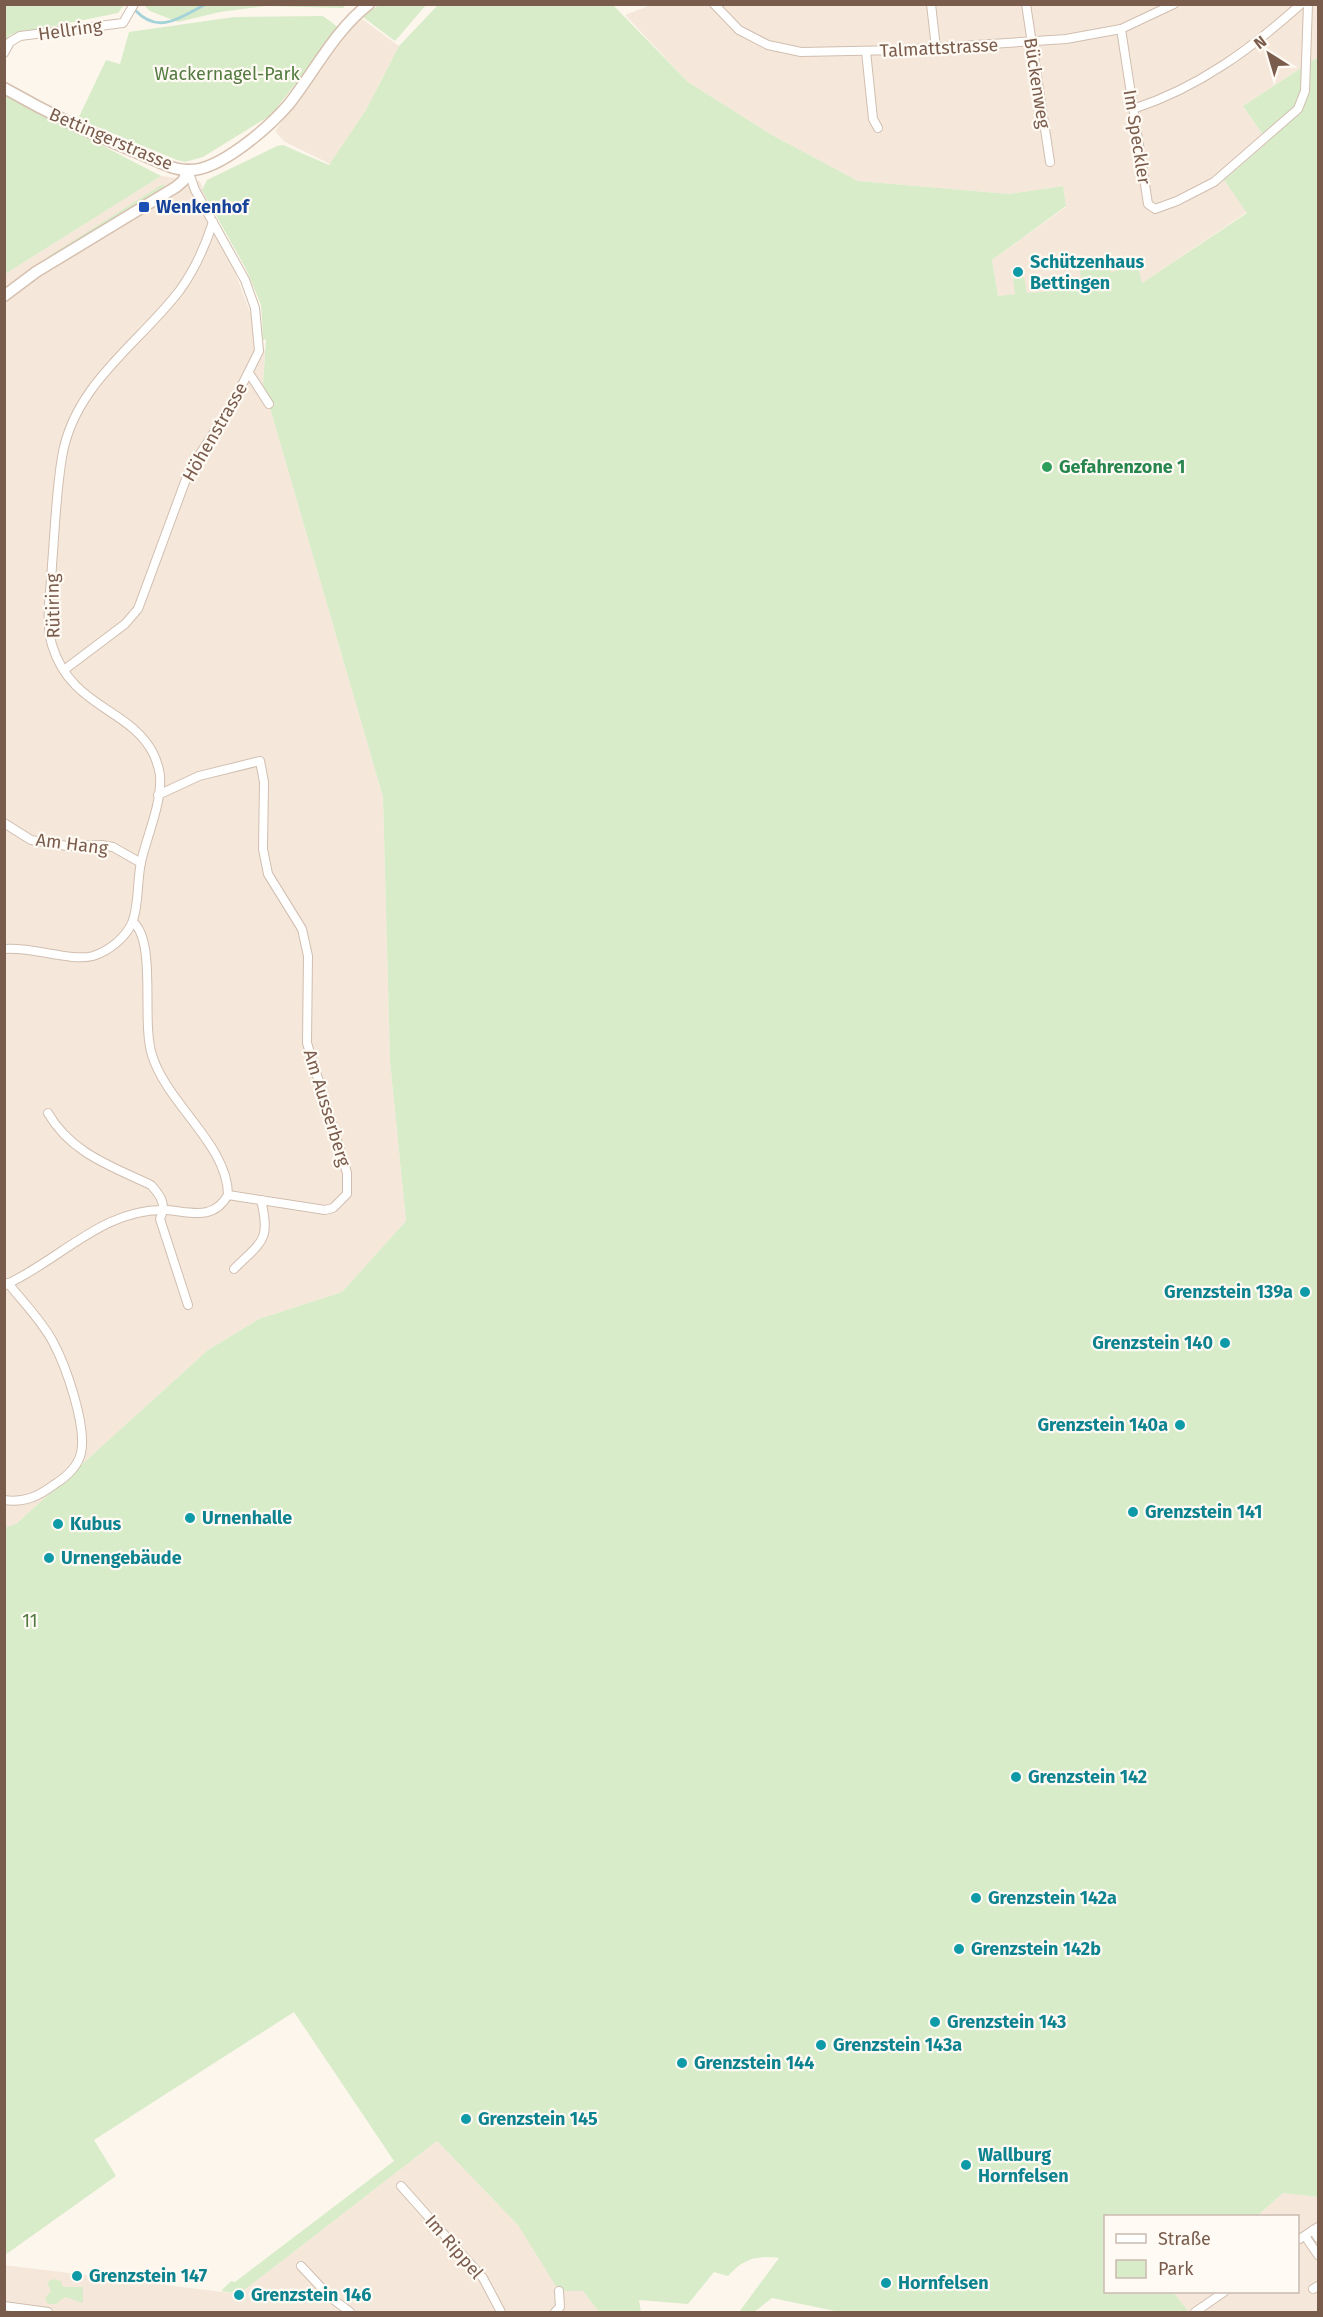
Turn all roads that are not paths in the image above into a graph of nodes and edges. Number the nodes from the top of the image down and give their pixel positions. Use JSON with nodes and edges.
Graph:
{"nodes":[{"id":1,"x":134,"y":4,"type":"edge"},
{"id":2,"x":369,"y":4,"type":"edge"},
{"id":3,"x":714,"y":4,"type":"edge"},
{"id":4,"x":931,"y":4,"type":"edge"},
{"id":5,"x":1026,"y":4,"type":"edge"},
{"id":6,"x":1174,"y":4,"type":"edge"},
{"id":7,"x":1301,"y":4,"type":"edge"},
{"id":8,"x":1308,"y":4,"type":"edge"},
{"id":9,"x":1121,"y":29,"type":"junction"},
{"id":10,"x":1030,"y":43,"type":"junction"},
{"id":11,"x":936,"y":48,"type":"junction"},
{"id":12,"x":866,"y":51,"type":"junction"},
{"id":13,"x":4,"y":53,"type":"edge"},
{"id":14,"x":4,"y":88,"type":"edge"},
{"id":15,"x":1133,"y":109,"type":"junction"},
{"id":16,"x":878,"y":128,"type":"dead end"},
{"id":17,"x":1050,"y":162,"type":"dead end"},
{"id":18,"x":188,"y":170,"type":"junction"},
{"id":19,"x":213,"y":222,"type":"junction"},
{"id":20,"x":4,"y":296,"type":"edge"},
{"id":21,"x":249,"y":373,"type":"junction"},
{"id":22,"x":269,"y":404,"type":"dead end"},
{"id":23,"x":64,"y":670,"type":"junction"},
{"id":24,"x":158,"y":795,"type":"junction"},
{"id":25,"x":4,"y":823,"type":"edge"},
{"id":26,"x":141,"y":863,"type":"junction"},
{"id":27,"x":133,"y":922,"type":"junction"},
{"id":28,"x":4,"y":949,"type":"edge"},
{"id":29,"x":48,"y":1113,"type":"dead end"},
{"id":30,"x":228,"y":1195,"type":"junction"},
{"id":31,"x":261,"y":1200,"type":"junction"},
{"id":32,"x":164,"y":1210,"type":"junction"},
{"id":33,"x":234,"y":1269,"type":"dead end"},
{"id":34,"x":6,"y":1284,"type":"edge"},
{"id":35,"x":188,"y":1305,"type":"dead end"},
{"id":36,"x":4,"y":1500,"type":"edge"},
{"id":37,"x":401,"y":2186,"type":"dead end"},
{"id":38,"x":1316,"y":2228,"type":"edge"},
{"id":39,"x":1301,"y":2238,"type":"edge"},
{"id":40,"x":1318,"y":2238,"type":"edge"},
{"id":41,"x":1318,"y":2255,"type":"edge"},
{"id":42,"x":300,"y":2266,"type":"dead end"},
{"id":43,"x":559,"y":2291,"type":"dead end"},
{"id":44,"x":1223,"y":2293,"type":"edge"},
{"id":45,"x":4,"y":2306,"type":"edge"},
{"id":46,"x":48,"y":2313,"type":"edge"},
{"id":47,"x":350,"y":2313,"type":"edge"},
{"id":48,"x":501,"y":2313,"type":"edge"},
{"id":49,"x":555,"y":2313,"type":"edge"},
{"id":50,"x":1195,"y":2313,"type":"edge"}],
"edges":[{"from":1,"to":13,"type":"street","name":"Hellring"},
{"from":2,"to":18,"type":"street","name":"Bettingerstrasse"},
{"from":3,"to":12,"type":"street","name":"Talmattstrasse"},
{"from":4,"to":11,"type":"street"},
{"from":5,"to":10,"type":"street","name":"Bückenweg"},
{"from":6,"to":9,"type":"street","name":"Talmattstrasse"},
{"from":7,"to":15,"type":"street"},
{"from":8,"to":15,"type":"street","name":"Im Speckler"},
{"from":9,"to":10,"type":"street","name":"Talmattstrasse"},
{"from":9,"to":15,"type":"street","name":"Im Speckler"},
{"from":10,"to":11,"type":"street","name":"Talmattstrasse"},
{"from":10,"to":17,"type":"street","name":"Bückenweg"},
{"from":11,"to":12,"type":"street","name":"Talmattstrasse"},
{"from":12,"to":16,"type":"street"},
{"from":14,"to":18,"type":"street","name":"Bettingerstrasse"},
{"from":18,"to":19,"type":"street","name":"Höhenstrasse"},
{"from":18,"to":20,"type":"street"},
{"from":19,"to":21,"type":"street","name":"Höhenstrasse"},
{"from":19,"to":23,"type":"street","name":"Rütiring"},
{"from":21,"to":22,"type":"street"},
{"from":21,"to":23,"type":"street","name":"Höhenstrasse"},
{"from":23,"to":24,"type":"street","name":"Rütiring"},
{"from":24,"to":26,"type":"street","name":"Rütiring"},
{"from":24,"to":31,"type":"street","name":"Am Ausserberg"},
{"from":25,"to":26,"type":"street","name":"Am Hang"},
{"from":26,"to":27,"type":"street","name":"Rütiring"},
{"from":27,"to":28,"type":"street"},
{"from":27,"to":30,"type":"street"},
{"from":29,"to":32,"type":"street"},
{"from":30,"to":31,"type":"street","name":"Am Ausserberg"},
{"from":30,"to":32,"type":"street"},
{"from":31,"to":33,"type":"street"},
{"from":32,"to":34,"type":"street"},
{"from":32,"to":35,"type":"street"},
{"from":34,"to":36,"type":"street"},
{"from":37,"to":48,"type":"street","name":"Im Rippel"},
{"from":38,"to":39,"type":"street"},
{"from":38,"to":40,"type":"street"},
{"from":39,"to":41,"type":"street"},
{"from":42,"to":47,"type":"street"},
{"from":43,"to":49,"type":"street"},
{"from":44,"to":50,"type":"street"},
{"from":45,"to":46,"type":"street"}]}
